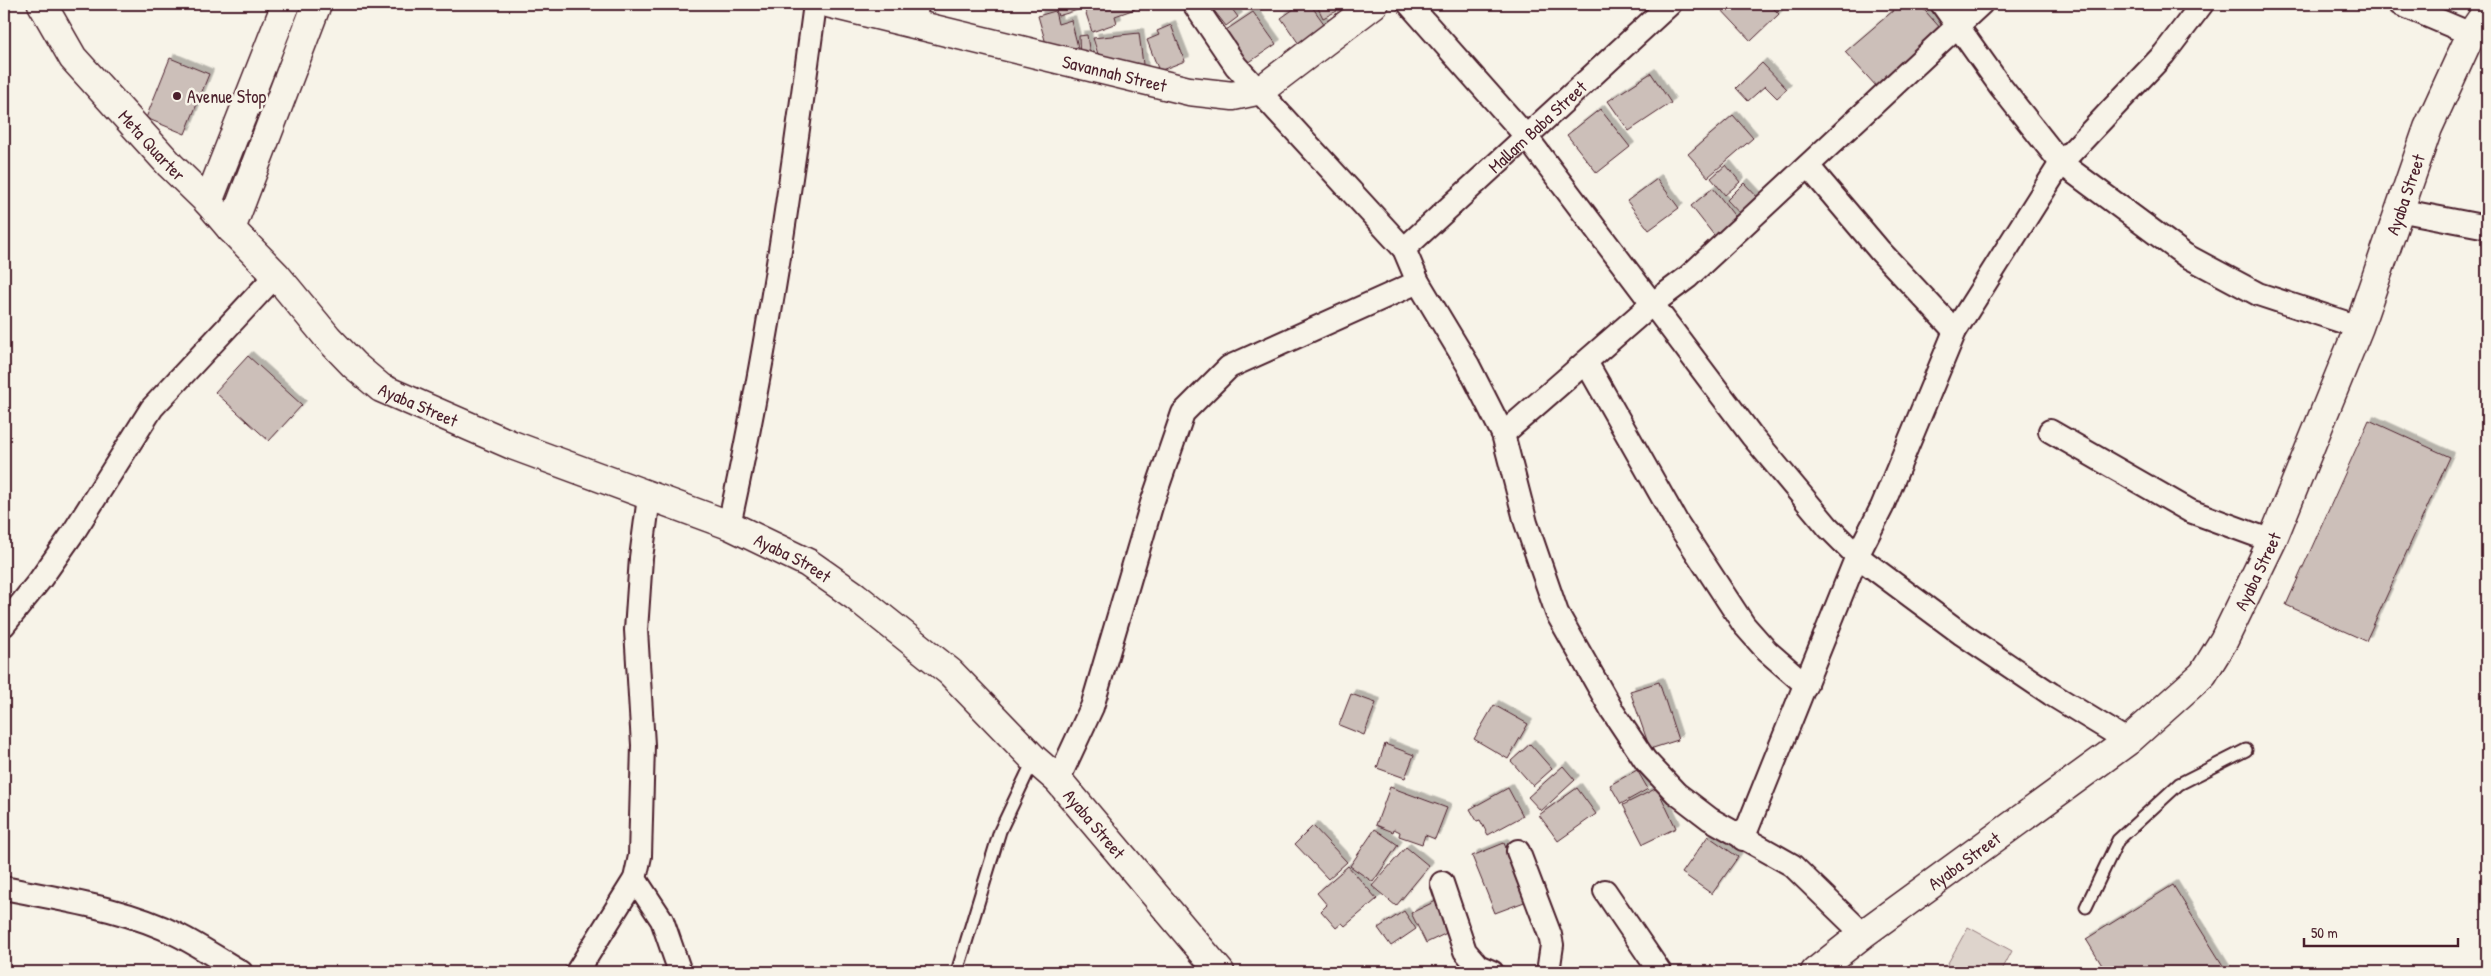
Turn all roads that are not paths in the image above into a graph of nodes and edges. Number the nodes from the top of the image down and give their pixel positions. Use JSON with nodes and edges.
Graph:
{"nodes":[{"id":1,"x":42,"y":4,"type":"edge"},
{"id":2,"x":286,"y":4,"type":"edge"},
{"id":3,"x":317,"y":4,"type":"edge"},
{"id":4,"x":815,"y":4,"type":"edge"},
{"id":5,"x":831,"y":4,"type":"edge"},
{"id":6,"x":1194,"y":4,"type":"edge"},
{"id":7,"x":1374,"y":4,"type":"edge"},
{"id":8,"x":1409,"y":4,"type":"edge"},
{"id":9,"x":1670,"y":4,"type":"edge"},
{"id":10,"x":1942,"y":4,"type":"edge"},
{"id":11,"x":1981,"y":4,"type":"edge"},
{"id":12,"x":2202,"y":4,"type":"edge"},
{"id":13,"x":2400,"y":4,"type":"edge"},
{"id":14,"x":2487,"y":11,"type":"edge"},
{"id":15,"x":916,"y":14,"type":"edge"},
{"id":16,"x":1958,"y":25,"type":"junction"},
{"id":17,"x":2471,"y":34,"type":"junction"},
{"id":18,"x":1261,"y":90,"type":"junction"},
{"id":19,"x":1525,"y":136,"type":"junction"},
{"id":20,"x":2061,"y":163,"type":"junction"},
{"id":21,"x":1808,"y":166,"type":"junction"},
{"id":22,"x":208,"y":202,"type":"junction"},
{"id":23,"x":2398,"y":210,"type":"junction"},
{"id":24,"x":2487,"y":228,"type":"edge"},
{"id":25,"x":231,"y":229,"type":"junction"},
{"id":26,"x":1404,"y":249,"type":"junction"},
{"id":27,"x":276,"y":275,"type":"junction"},
{"id":28,"x":1418,"y":282,"type":"junction"},
{"id":29,"x":1652,"y":304,"type":"junction"},
{"id":30,"x":2359,"y":327,"type":"junction"},
{"id":31,"x":1955,"y":331,"type":"junction"},
{"id":32,"x":1586,"y":362,"type":"junction"},
{"id":33,"x":2050,"y":431,"type":"dead end"},
{"id":34,"x":1503,"y":434,"type":"junction"},
{"id":35,"x":649,"y":498,"type":"junction"},
{"id":36,"x":729,"y":525,"type":"junction"},
{"id":37,"x":2272,"y":541,"type":"junction"},
{"id":38,"x":1857,"y":556,"type":"junction"},
{"id":39,"x":4,"y":625,"type":"edge"},
{"id":40,"x":1806,"y":685,"type":"junction"},
{"id":41,"x":2128,"y":741,"type":"junction"},
{"id":42,"x":2246,"y":750,"type":"dead end"},
{"id":43,"x":1034,"y":759,"type":"junction"},
{"id":44,"x":1058,"y":780,"type":"junction"},
{"id":45,"x":1743,"y":839,"type":"junction"},
{"id":46,"x":1518,"y":851,"type":"dead end"},
{"id":47,"x":635,"y":879,"type":"junction"},
{"id":48,"x":1442,"y":883,"type":"dead end"},
{"id":49,"x":4,"y":888,"type":"edge"},
{"id":50,"x":1605,"y":891,"type":"dead end"},
{"id":51,"x":2086,"y":907,"type":"dead end"},
{"id":52,"x":1863,"y":934,"type":"junction"},
{"id":53,"x":241,"y":972,"type":"edge"},
{"id":54,"x":577,"y":972,"type":"edge"},
{"id":55,"x":680,"y":972,"type":"edge"},
{"id":56,"x":957,"y":972,"type":"edge"},
{"id":57,"x":1220,"y":972,"type":"edge"},
{"id":58,"x":1492,"y":972,"type":"edge"},
{"id":59,"x":1548,"y":972,"type":"edge"},
{"id":60,"x":1660,"y":972,"type":"edge"},
{"id":61,"x":1815,"y":972,"type":"edge"}],
"edges":[{"from":1,"to":22,"type":"main road","name":"Meta Quarter"},
{"from":2,"to":22,"type":"main road"},
{"from":3,"to":25,"type":"main road"},
{"from":4,"to":36,"type":"street"},
{"from":5,"to":15,"type":"main road","name":"Savannah Street"},
{"from":6,"to":18,"type":"street"},
{"from":7,"to":18,"type":"main road","name":"Savannah Street"},
{"from":8,"to":19,"type":"street"},
{"from":9,"to":19,"type":"street","name":"Mallam Baba Street"},
{"from":10,"to":16,"type":"street"},
{"from":11,"to":16,"type":"street"},
{"from":12,"to":20,"type":"street"},
{"from":13,"to":17,"type":"street"},
{"from":14,"to":17,"type":"main road","name":"Ayaba Street"},
{"from":15,"to":18,"type":"main road","name":"Savannah Street"},
{"from":16,"to":20,"type":"street"},
{"from":16,"to":21,"type":"street"},
{"from":17,"to":23,"type":"main road","name":"Ayaba Street"},
{"from":18,"to":26,"type":"street"},
{"from":19,"to":26,"type":"street","name":"Mallam Baba Street"},
{"from":19,"to":29,"type":"street"},
{"from":20,"to":30,"type":"street"},
{"from":20,"to":31,"type":"street"},
{"from":21,"to":29,"type":"street"},
{"from":21,"to":31,"type":"street"},
{"from":22,"to":25,"type":"main road","name":"Meta Quarter"},
{"from":23,"to":24,"type":"street"},
{"from":23,"to":30,"type":"main road","name":"Ayaba Street"},
{"from":25,"to":27,"type":"main road","name":"Meta Quarter"},
{"from":26,"to":28,"type":"street"},
{"from":27,"to":35,"type":"main road","name":"Ayaba Street"},
{"from":27,"to":39,"type":"street"},
{"from":28,"to":34,"type":"street"},
{"from":28,"to":44,"type":"street"},
{"from":29,"to":32,"type":"street"},
{"from":29,"to":38,"type":"street"},
{"from":30,"to":37,"type":"main road","name":"Ayaba Street"},
{"from":31,"to":38,"type":"street"},
{"from":32,"to":34,"type":"street"},
{"from":32,"to":40,"type":"street"},
{"from":33,"to":37,"type":"street"},
{"from":34,"to":45,"type":"street"},
{"from":35,"to":36,"type":"main road","name":"Ayaba Street"},
{"from":35,"to":47,"type":"street"},
{"from":36,"to":43,"type":"main road","name":"Ayaba Street"},
{"from":37,"to":41,"type":"main road","name":"Ayaba Street"},
{"from":38,"to":40,"type":"street"},
{"from":38,"to":41,"type":"street"},
{"from":40,"to":45,"type":"street"},
{"from":41,"to":52,"type":"main road","name":"Ayaba Street"},
{"from":42,"to":51,"type":"lane"},
{"from":43,"to":44,"type":"main road","name":"Ayaba Street"},
{"from":43,"to":56,"type":"lane"},
{"from":44,"to":57,"type":"main road","name":"Ayaba Street"},
{"from":45,"to":52,"type":"street"},
{"from":46,"to":59,"type":"street"},
{"from":47,"to":54,"type":"street"},
{"from":47,"to":55,"type":"street"},
{"from":48,"to":58,"type":"street"},
{"from":49,"to":53,"type":"street"},
{"from":50,"to":60,"type":"street"},
{"from":52,"to":61,"type":"main road","name":"Ayaba Street"}]}
